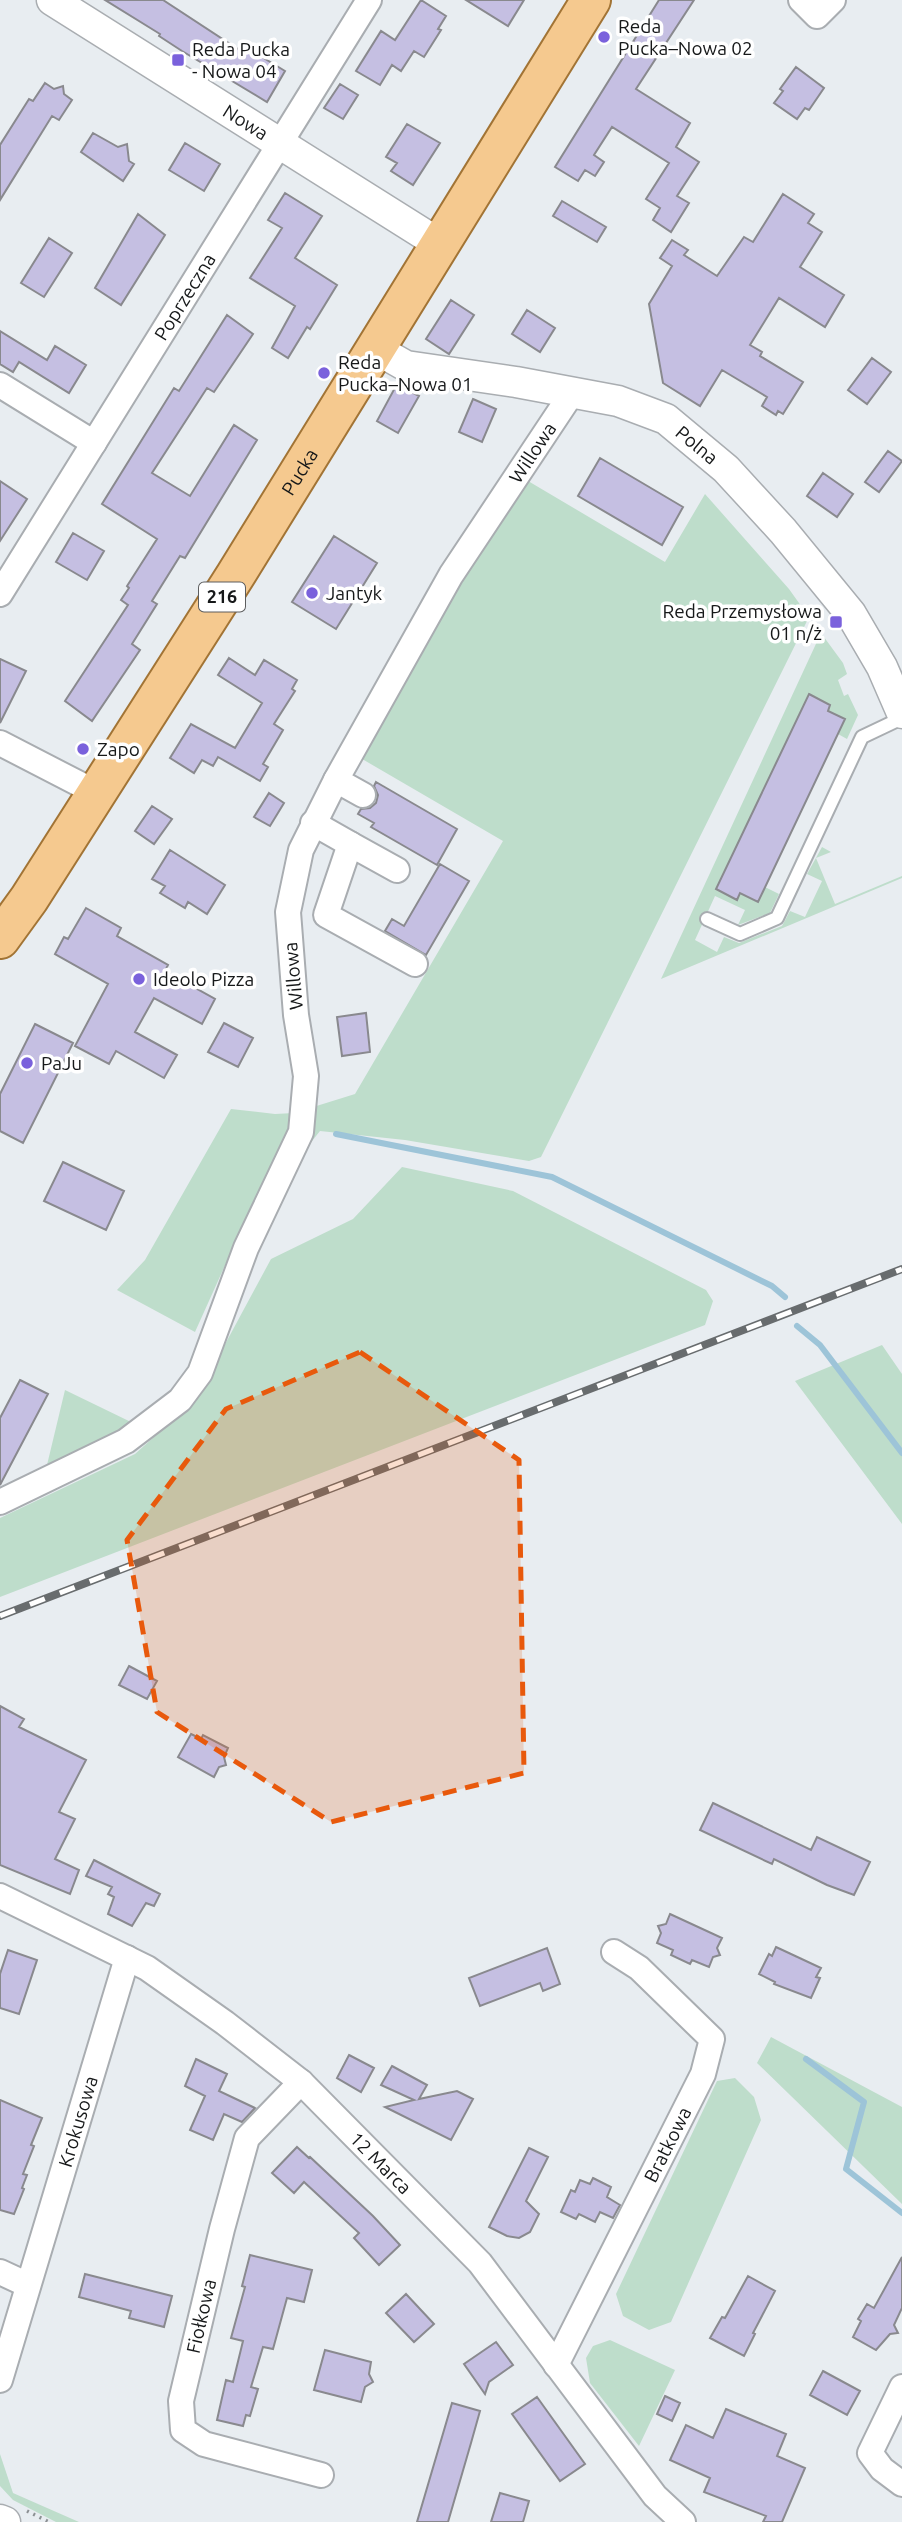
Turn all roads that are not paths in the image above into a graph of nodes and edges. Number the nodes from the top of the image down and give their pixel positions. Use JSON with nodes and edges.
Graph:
{"nodes":[{"id":1,"x":52,"y":0,"type":"edge"},
{"id":2,"x":369,"y":0,"type":"edge"},
{"id":3,"x":592,"y":0,"type":"edge"},
{"id":4,"x":801,"y":0,"type":"edge"},
{"id":5,"x":833,"y":0,"type":"edge"},
{"id":6,"x":279,"y":144,"type":"junction"},
{"id":7,"x":441,"y":245,"type":"junction"},
{"id":8,"x":376,"y":349,"type":"junction"},
{"id":9,"x":0,"y":385,"type":"edge"},
{"id":10,"x":572,"y":393,"type":"junction"},
{"id":11,"x":94,"y":443,"type":"junction"},
{"id":12,"x":0,"y":594,"type":"edge"},
{"id":13,"x":902,"y":715,"type":"edge"},
{"id":14,"x":0,"y":743,"type":"edge"},
{"id":15,"x":336,"y":780,"type":"junction"},
{"id":16,"x":97,"y":793,"type":"junction"},
{"id":17,"x":363,"y":795,"type":"dead end"},
{"id":18,"x":313,"y":823,"type":"junction"},
{"id":19,"x":350,"y":844,"type":"junction"},
{"id":20,"x":397,"y":870,"type":"dead end"},
{"id":21,"x":708,"y":919,"type":"dead end"},
{"id":22,"x":0,"y":939,"type":"edge"},
{"id":23,"x":415,"y":964,"type":"dead end"},
{"id":24,"x":0,"y":1502,"type":"edge"},
{"id":25,"x":0,"y":1896,"type":"edge"},
{"id":26,"x":614,"y":1952,"type":"dead end"},
{"id":27,"x":127,"y":1958,"type":"junction"},
{"id":28,"x":300,"y":2082,"type":"junction"},
{"id":29,"x":0,"y":2272,"type":"edge"},
{"id":30,"x":29,"y":2285,"type":"junction"},
{"id":31,"x":556,"y":2365,"type":"junction"},
{"id":32,"x":0,"y":2380,"type":"edge"},
{"id":33,"x":902,"y":2387,"type":"edge"},
{"id":34,"x":321,"y":2475,"type":"dead end"},
{"id":35,"x":902,"y":2484,"type":"edge"},
{"id":36,"x":683,"y":2522,"type":"edge"}],
"edges":[{"from":1,"to":6,"type":"street","name":"Nowa"},
{"from":2,"to":6,"type":"street","name":"Poprzeczna"},
{"from":3,"to":7,"type":"main road","name":"Pucka","number":"216"},
{"from":4,"to":5,"type":"street"},
{"from":6,"to":7,"type":"street","name":"Nowa"},
{"from":6,"to":11,"type":"street","name":"Poprzeczna"},
{"from":7,"to":8,"type":"main road","name":"Pucka","number":"216"},
{"from":8,"to":10,"type":"street","name":"Polna"},
{"from":8,"to":16,"type":"main road","name":"Pucka","number":"216"},
{"from":9,"to":11,"type":"street"},
{"from":10,"to":13,"type":"street","name":"Polna"},
{"from":10,"to":15,"type":"street","name":"Willowa"},
{"from":11,"to":12,"type":"street","name":"Poprzeczna"},
{"from":13,"to":21,"type":"lane"},
{"from":14,"to":16,"type":"street"},
{"from":15,"to":17,"type":"street"},
{"from":15,"to":18,"type":"street","name":"Willowa"},
{"from":16,"to":22,"type":"main road","name":"Pucka","number":"216"},
{"from":18,"to":19,"type":"street"},
{"from":18,"to":24,"type":"street","name":"Willowa"},
{"from":19,"to":20,"type":"street"},
{"from":19,"to":23,"type":"street"},
{"from":25,"to":27,"type":"street","name":"12 Marca"},
{"from":26,"to":31,"type":"street","name":"Bratkowa"},
{"from":27,"to":28,"type":"street","name":"12 Marca"},
{"from":27,"to":30,"type":"street","name":"Krokusowa"},
{"from":28,"to":31,"type":"street","name":"12 Marca"},
{"from":28,"to":34,"type":"street","name":"Fiołkowa"},
{"from":29,"to":30,"type":"street"},
{"from":30,"to":32,"type":"street","name":"Krokusowa"},
{"from":31,"to":36,"type":"street","name":"12 Marca"},
{"from":33,"to":35,"type":"street"}]}
